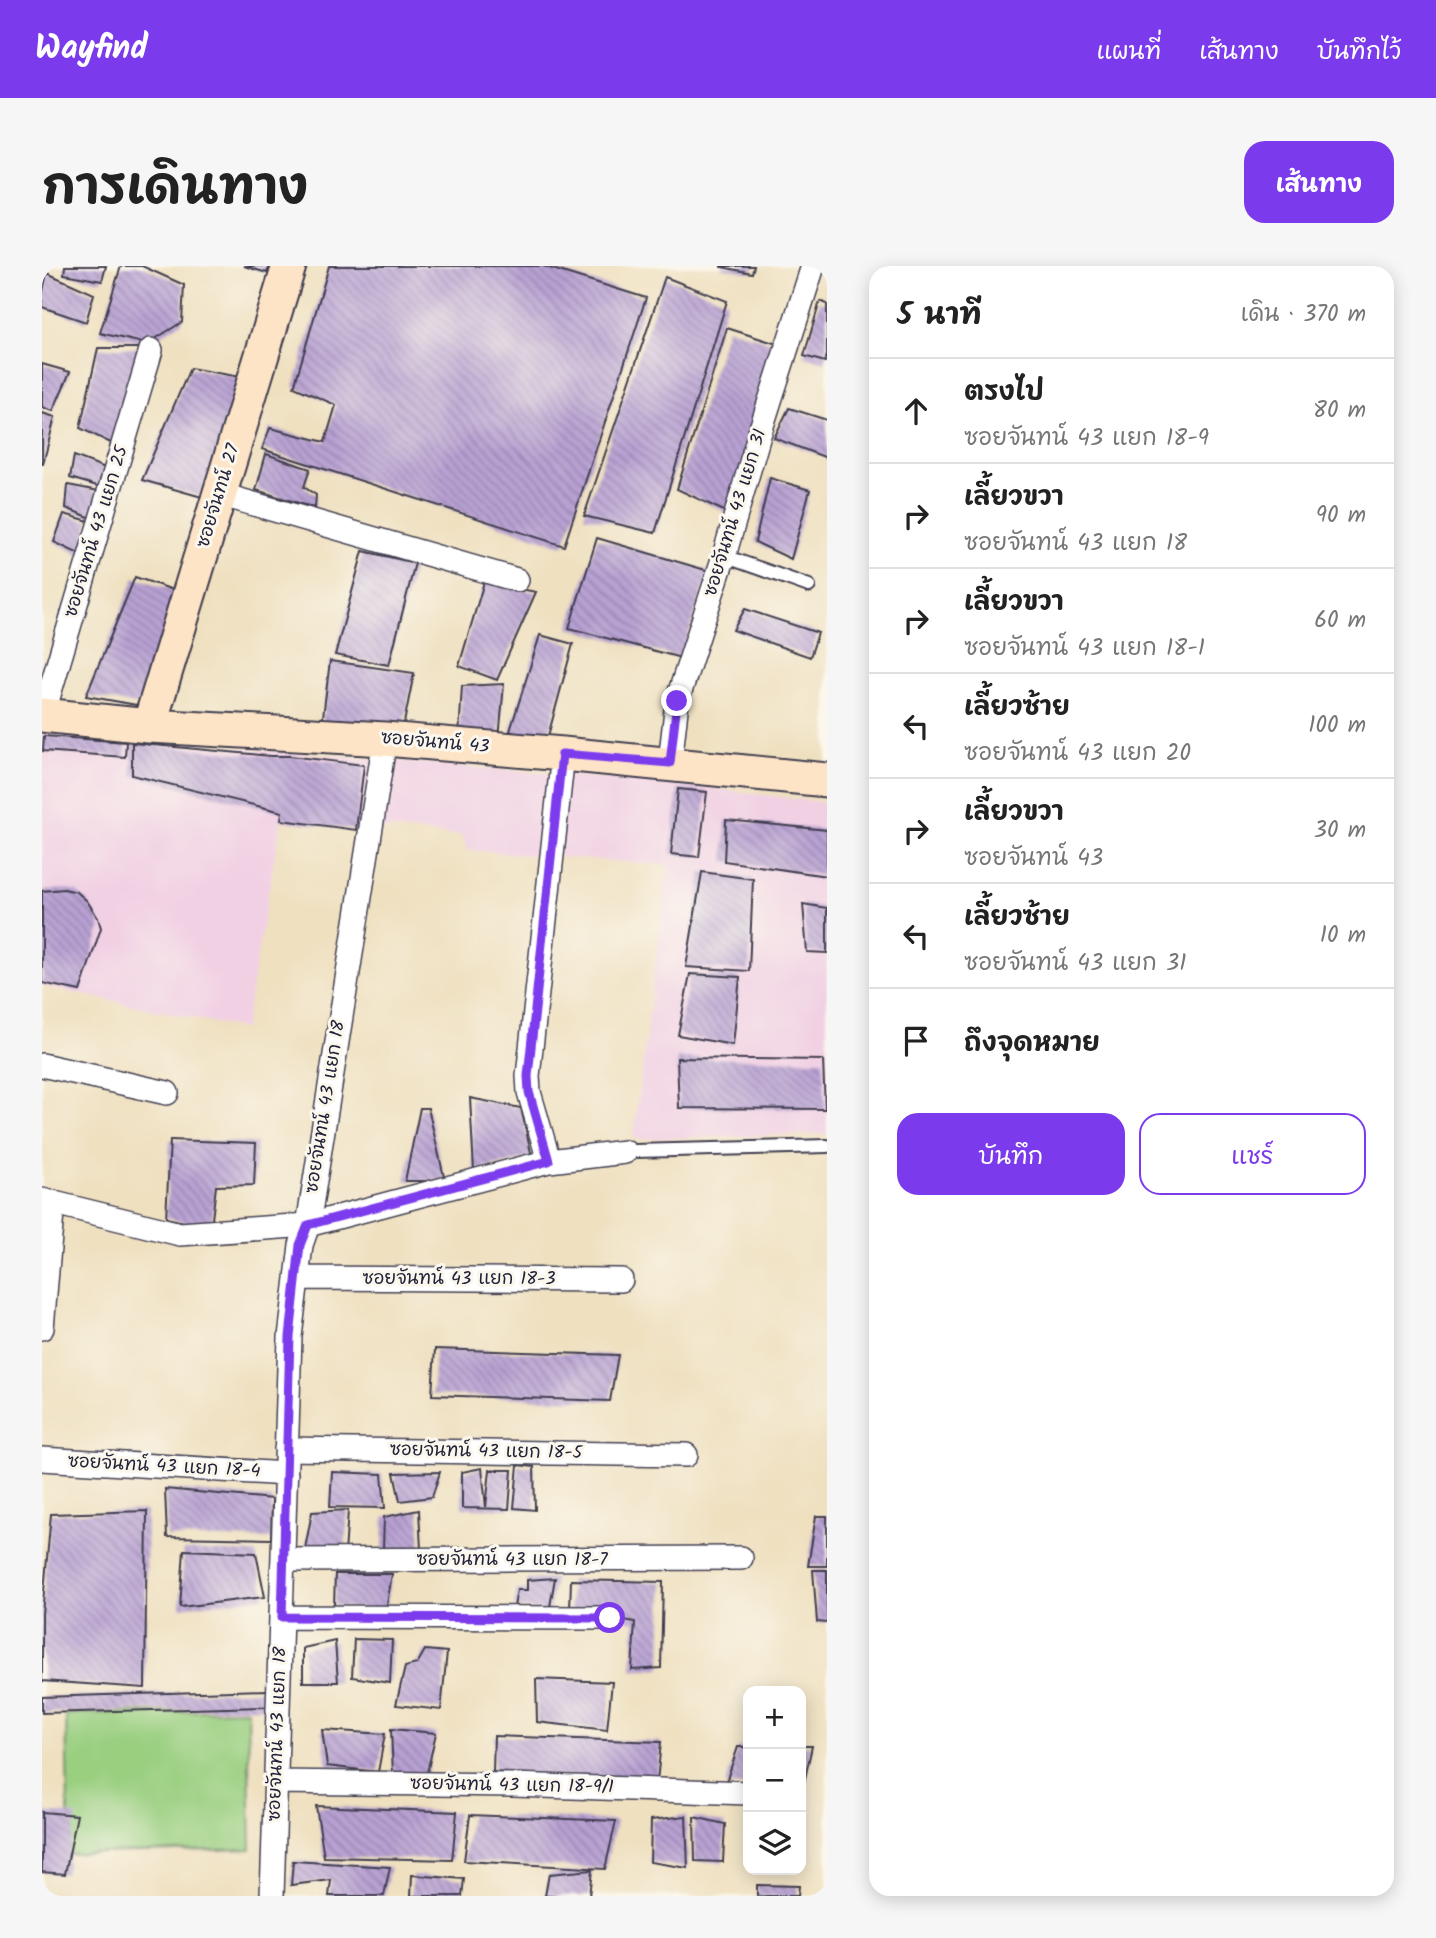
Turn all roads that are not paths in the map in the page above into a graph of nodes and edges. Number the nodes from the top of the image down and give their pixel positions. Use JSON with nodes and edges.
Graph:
{"nodes":[{"id":1,"x":289,"y":266,"type":"edge"},
{"id":2,"x":813,"y":266,"type":"edge"},
{"id":3,"x":151,"y":350,"type":"dead end"},
{"id":4,"x":219,"y":494,"type":"junction"},
{"id":5,"x":724,"y":556,"type":"junction"},
{"id":6,"x":517,"y":580,"type":"dead end"},
{"id":7,"x":809,"y":586,"type":"dead end"},
{"id":8,"x":43,"y":715,"type":"edge"},
{"id":9,"x":149,"y":726,"type":"junction"},
{"id":10,"x":385,"y":739,"type":"junction"},
{"id":11,"x":562,"y":754,"type":"junction"},
{"id":12,"x":670,"y":763,"type":"junction"},
{"id":13,"x":827,"y":780,"type":"edge"},
{"id":14,"x":42,"y":1065,"type":"edge"},
{"id":15,"x":167,"y":1093,"type":"dead end"},
{"id":16,"x":827,"y":1146,"type":"edge"},
{"id":17,"x":630,"y":1151,"type":"joint"},
{"id":18,"x":549,"y":1161,"type":"junction"},
{"id":19,"x":47,"y":1201,"type":"edge"},
{"id":20,"x":308,"y":1225,"type":"junction"},
{"id":21,"x":297,"y":1278,"type":"junction"},
{"id":22,"x":621,"y":1280,"type":"dead end"},
{"id":23,"x":42,"y":1328,"type":"edge"},
{"id":24,"x":286,"y":1449,"type":"junction"},
{"id":25,"x":686,"y":1455,"type":"dead end"},
{"id":26,"x":42,"y":1459,"type":"edge"},
{"id":27,"x":286,"y":1474,"type":"junction"},
{"id":28,"x":741,"y":1559,"type":"dead end"},
{"id":29,"x":284,"y":1560,"type":"junction"},
{"id":30,"x":282,"y":1617,"type":"junction"},
{"id":31,"x":610,"y":1618,"type":"dead end"},
{"id":32,"x":276,"y":1782,"type":"junction"},
{"id":33,"x":743,"y":1793,"type":"edge"},
{"id":34,"x":272,"y":1896,"type":"edge"}],
"edges":[{"from":1,"to":4,"type":"street","name":"ซอยจันทน์ 27"},
{"from":2,"to":5,"type":"street","name":"ซอยจันทน์ 43 แยก 31"},
{"from":3,"to":8,"type":"street","name":"ซอยจันทน์ 43 แยก 25"},
{"from":4,"to":6,"type":"street"},
{"from":4,"to":9,"type":"street","name":"ซอยจันทน์ 27"},
{"from":5,"to":7,"type":"lane"},
{"from":5,"to":12,"type":"street","name":"ซอยจันทน์ 43 แยก 31"},
{"from":8,"to":9,"type":"street","name":"ซอยจันทน์ 43"},
{"from":9,"to":10,"type":"street","name":"ซอยจันทน์ 43"},
{"from":10,"to":11,"type":"street","name":"ซอยจันทน์ 43"},
{"from":10,"to":20,"type":"street","name":"ซอยจันทน์ 43 แยก 18"},
{"from":11,"to":12,"type":"street","name":"ซอยจันทน์ 43"},
{"from":11,"to":18,"type":"street"},
{"from":12,"to":13,"type":"street","name":"ซอยจันทน์ 43"},
{"from":14,"to":15,"type":"street"},
{"from":16,"to":17,"type":"lane"},
{"from":17,"to":18,"type":"street"},
{"from":18,"to":20,"type":"street"},
{"from":19,"to":20,"type":"street"},
{"from":19,"to":23,"type":"street"},
{"from":20,"to":21,"type":"street","name":"ซอยจันทน์ 43 แยก 18"},
{"from":21,"to":22,"type":"street","name":"ซอยจันทน์ 43 แยก 18-3"},
{"from":21,"to":24,"type":"street","name":"ซอยจันทน์ 43 แยก 18"},
{"from":24,"to":25,"type":"street","name":"ซอยจันทน์ 43 แยก 18-5"},
{"from":24,"to":27,"type":"street","name":"ซอยจันทน์ 43 แยก 18"},
{"from":26,"to":27,"type":"street","name":"ซอยจันทน์ 43 แยก 18-4"},
{"from":27,"to":29,"type":"street","name":"ซอยจันทน์ 43 แยก 18"},
{"from":28,"to":29,"type":"street","name":"ซอยจันทน์ 43 แยก 18-7"},
{"from":29,"to":30,"type":"street","name":"ซอยจันทน์ 43 แยก 18"},
{"from":30,"to":31,"type":"street"},
{"from":30,"to":32,"type":"street","name":"ซอยจันทน์ 43 แยก 18"},
{"from":32,"to":33,"type":"street","name":"ซอยจันทน์ 43 แยก 18-9/1"},
{"from":32,"to":34,"type":"street","name":"ซอยจันทน์ 43 แยก 18"}]}
